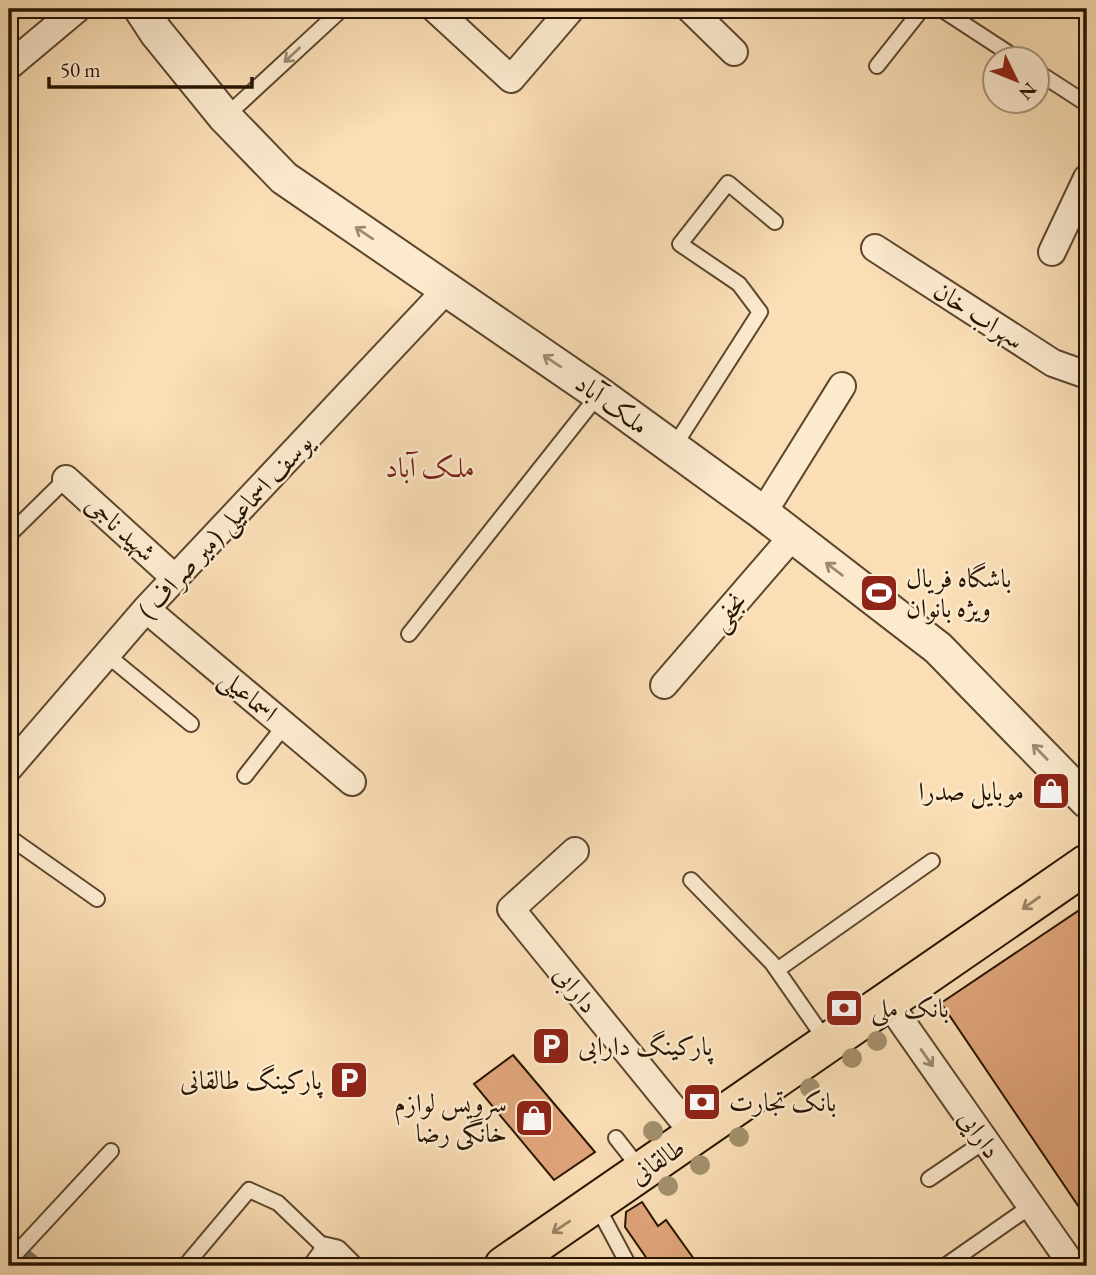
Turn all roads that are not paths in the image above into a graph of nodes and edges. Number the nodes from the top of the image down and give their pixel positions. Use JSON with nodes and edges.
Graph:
{"nodes":[{"id":1,"x":76,"y":9,"type":"edge"},
{"id":2,"x":141,"y":9,"type":"edge"},
{"id":3,"x":342,"y":9,"type":"edge"},
{"id":4,"x":435,"y":9,"type":"edge"},
{"id":5,"x":571,"y":9,"type":"edge"},
{"id":6,"x":690,"y":9,"type":"edge"},
{"id":7,"x":922,"y":9,"type":"edge"},
{"id":8,"x":941,"y":9,"type":"edge"},
{"id":9,"x":998,"y":46,"type":"edge"},
{"id":10,"x":734,"y":52,"type":"dead end"},
{"id":11,"x":877,"y":65,"type":"dead end"},
{"id":12,"x":9,"y":66,"type":"edge"},
{"id":13,"x":1050,"y":80,"type":"edge"},
{"id":14,"x":1087,"y":104,"type":"edge"},
{"id":15,"x":225,"y":117,"type":"junction"},
{"id":16,"x":1087,"y":178,"type":"edge"},
{"id":17,"x":775,"y":222,"type":"dead end"},
{"id":18,"x":875,"y":248,"type":"dead end"},
{"id":19,"x":1052,"y":253,"type":"dead end"},
{"id":20,"x":447,"y":289,"type":"junction"},
{"id":21,"x":1087,"y":375,"type":"edge"},
{"id":22,"x":842,"y":386,"type":"dead end"},
{"id":23,"x":600,"y":394,"type":"junction"},
{"id":24,"x":673,"y":448,"type":"junction"},
{"id":25,"x":66,"y":479,"type":"joint"},
{"id":26,"x":762,"y":513,"type":"junction"},
{"id":27,"x":9,"y":535,"type":"edge"},
{"id":28,"x":792,"y":537,"type":"junction"},
{"id":29,"x":176,"y":578,"type":"junction"},
{"id":30,"x":146,"y":609,"type":"junction"},
{"id":31,"x":409,"y":634,"type":"dead end"},
{"id":32,"x":107,"y":655,"type":"junction"},
{"id":33,"x":664,"y":685,"type":"dead end"},
{"id":34,"x":191,"y":724,"type":"dead end"},
{"id":35,"x":285,"y":725,"type":"junction"},
{"id":36,"x":9,"y":768,"type":"edge"},
{"id":37,"x":245,"y":776,"type":"dead end"},
{"id":38,"x":352,"y":782,"type":"dead end"},
{"id":39,"x":1087,"y":801,"type":"edge"},
{"id":40,"x":9,"y":837,"type":"edge"},
{"id":41,"x":575,"y":851,"type":"dead end"},
{"id":42,"x":932,"y":861,"type":"dead end"},
{"id":43,"x":1087,"y":864,"type":"edge"},
{"id":44,"x":691,"y":880,"type":"dead end"},
{"id":45,"x":97,"y":899,"type":"dead end"},
{"id":46,"x":777,"y":970,"type":"junction"},
{"id":47,"x":888,"y":1002,"type":"junction"},
{"id":48,"x":827,"y":1044,"type":"junction"},
{"id":49,"x":695,"y":1135,"type":"junction"},
{"id":50,"x":616,"y":1138,"type":"dead end"},
{"id":51,"x":985,"y":1141,"type":"junction"},
{"id":52,"x":111,"y":1151,"type":"dead end"},
{"id":53,"x":642,"y":1172,"type":"junction"},
{"id":54,"x":929,"y":1179,"type":"dead end"},
{"id":55,"x":596,"y":1203,"type":"junction"},
{"id":56,"x":1031,"y":1206,"type":"junction"},
{"id":57,"x":324,"y":1247,"type":"junction"},
{"id":58,"x":9,"y":1261,"type":"edge"},
{"id":59,"x":185,"y":1266,"type":"edge"},
{"id":60,"x":310,"y":1266,"type":"edge"},
{"id":61,"x":353,"y":1266,"type":"edge"},
{"id":62,"x":503,"y":1266,"type":"edge"},
{"id":63,"x":629,"y":1266,"type":"edge"},
{"id":64,"x":945,"y":1266,"type":"edge"},
{"id":65,"x":1073,"y":1266,"type":"edge"}],
"edges":[{"from":1,"to":12,"type":"street"},
{"from":2,"to":15,"type":"street","name":"ملک آباد"},
{"from":3,"to":15,"type":"lane","one_way":true},
{"from":4,"to":5,"type":"street"},
{"from":6,"to":10,"type":"street"},
{"from":7,"to":11,"type":"lane"},
{"from":8,"to":9,"type":"lane"},
{"from":13,"to":14,"type":"lane"},
{"from":20,"to":15,"type":"street","name":"ملک آباد","one_way":true},
{"from":16,"to":19,"type":"street"},
{"from":17,"to":24,"type":"lane"},
{"from":18,"to":21,"type":"street","name":"سهراب خان"},
{"from":23,"to":20,"type":"street","name":"ملک آباد","one_way":true},
{"from":20,"to":29,"type":"street","name":"یوسف اسماعیلی (میر صراف )"},
{"from":22,"to":26,"type":"street"},
{"from":23,"to":24,"type":"street","name":"ملک آباد"},
{"from":23,"to":31,"type":"lane"},
{"from":24,"to":26,"type":"street","name":"ملک آباد"},
{"from":25,"to":27,"type":"lane"},
{"from":25,"to":29,"type":"street","name":"شهید ناجی"},
{"from":26,"to":28,"type":"street","name":"ملک آباد"},
{"from":28,"to":33,"type":"street","name":"نجفی"},
{"from":39,"to":28,"type":"street","name":"ملک آباد","one_way":true},
{"from":29,"to":30,"type":"street","name":"یوسف اسماعیلی (میر صراف )"},
{"from":30,"to":32,"type":"street","name":"یوسف اسماعیلی (میر صراف )"},
{"from":30,"to":35,"type":"street","name":"اسماعیلی"},
{"from":32,"to":34,"type":"lane"},
{"from":32,"to":36,"type":"street","name":"یوسف اسماعیلی (میر صراف )"},
{"from":35,"to":37,"type":"lane"},
{"from":35,"to":38,"type":"street","name":"اسماعیلی"},
{"from":40,"to":45,"type":"lane"},
{"from":41,"to":49,"type":"street","name":"دارابی"},
{"from":42,"to":46,"type":"lane"},
{"from":43,"to":47,"type":"main road","name":"طالقانی","one_way":true},
{"from":44,"to":46,"type":"lane"},
{"from":46,"to":48,"type":"lane"},
{"from":47,"to":48,"type":"main road","name":"طالقانی"},
{"from":47,"to":51,"type":"street","name":"دارایی","one_way":true},
{"from":48,"to":49,"type":"main road","name":"طالقانی"},
{"from":49,"to":53,"type":"main road","name":"طالقانی"},
{"from":50,"to":53,"type":"lane"},
{"from":51,"to":54,"type":"lane"},
{"from":51,"to":56,"type":"street","name":"دارایی"},
{"from":52,"to":58,"type":"lane"},
{"from":53,"to":55,"type":"main road","name":"طالقانی"},
{"from":55,"to":62,"type":"main road","name":"طالقانی","one_way":true},
{"from":55,"to":63,"type":"lane"},
{"from":56,"to":64,"type":"lane"},
{"from":56,"to":65,"type":"street","name":"دارایی"},
{"from":57,"to":59,"type":"lane"},
{"from":57,"to":60,"type":"lane"},
{"from":57,"to":61,"type":"street"}]}
